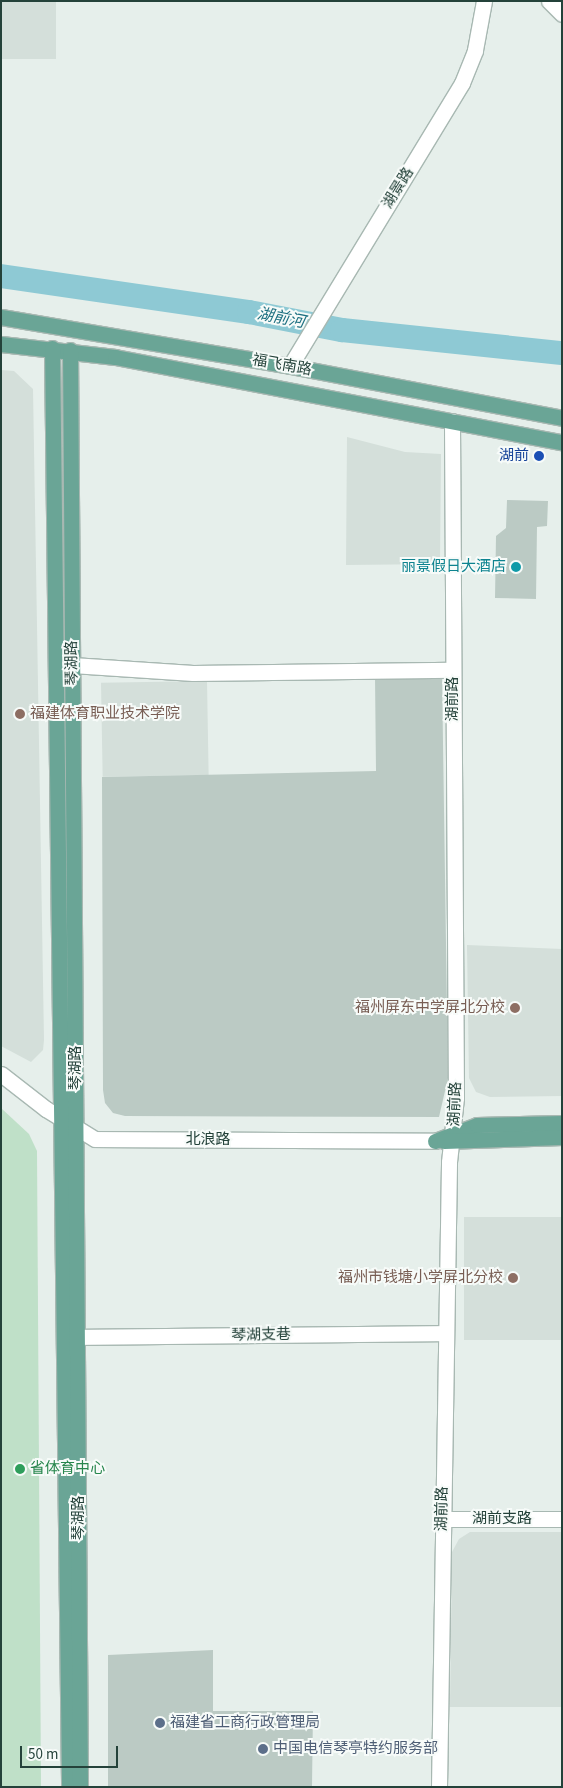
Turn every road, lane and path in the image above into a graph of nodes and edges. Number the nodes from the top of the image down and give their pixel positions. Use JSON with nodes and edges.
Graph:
{"nodes":[{"id":1,"x":484,"y":1,"type":"edge"},
{"id":2,"x":549,"y":1,"type":"edge"},
{"id":3,"x":562,"y":14,"type":"edge"},
{"id":4,"x":1,"y":317,"type":"edge"},
{"id":5,"x":1,"y":344,"type":"edge"},
{"id":6,"x":52,"y":348,"type":"junction"},
{"id":7,"x":70,"y":350,"type":"junction"},
{"id":8,"x":290,"y":366,"type":"junction"},
{"id":9,"x":562,"y":418,"type":"edge"},
{"id":10,"x":452,"y":421,"type":"junction"},
{"id":11,"x":562,"y":442,"type":"edge"},
{"id":12,"x":72,"y":665,"type":"junction"},
{"id":13,"x":453,"y":670,"type":"junction"},
{"id":14,"x":1,"y":1074,"type":"edge"},
{"id":15,"x":63,"y":1121,"type":"junction"},
{"id":16,"x":562,"y":1123,"type":"edge"},
{"id":17,"x":76,"y":1129,"type":"junction"},
{"id":18,"x":454,"y":1136,"type":"junction"},
{"id":19,"x":562,"y":1138,"type":"edge"},
{"id":20,"x":435,"y":1141,"type":"joint"},
{"id":21,"x":446,"y":1333,"type":"junction"},
{"id":22,"x":77,"y":1337,"type":"junction"},
{"id":23,"x":442,"y":1519,"type":"junction"},
{"id":24,"x":562,"y":1519,"type":"edge"},
{"id":25,"x":69,"y":1787,"type":"edge"},
{"id":26,"x":80,"y":1787,"type":"edge"},
{"id":27,"x":439,"y":1787,"type":"edge"}],
"edges":[{"from":1,"to":8,"type":"street","name":"湖景路"},
{"from":2,"to":3,"type":"street"},
{"from":4,"to":8,"type":"main road","name":"福飞南路"},
{"from":5,"to":6,"type":"main road","name":"福飞南路"},
{"from":6,"to":7,"type":"main road","name":"福飞南路"},
{"from":6,"to":15,"type":"main road"},
{"from":7,"to":10,"type":"main road","name":"福飞南路"},
{"from":7,"to":12,"type":"main road","name":"琴湖路"},
{"from":8,"to":9,"type":"main road","name":"福飞南路"},
{"from":10,"to":11,"type":"main road","name":"福飞南路"},
{"from":10,"to":13,"type":"street","name":"湖前路"},
{"from":12,"to":13,"type":"street"},
{"from":12,"to":17,"type":"main road","name":"琴湖路"},
{"from":13,"to":18,"type":"street","name":"湖前路"},
{"from":14,"to":15,"type":"street","name":"北浪路"},
{"from":15,"to":17,"type":"street","name":"北浪路"},
{"from":15,"to":25,"type":"main road"},
{"from":16,"to":18,"type":"main road","name":"北浪路"},
{"from":17,"to":20,"type":"street","name":"北浪路"},
{"from":17,"to":22,"type":"main road","name":"琴湖路"},
{"from":18,"to":19,"type":"main road","name":"北浪路"},
{"from":18,"to":20,"type":"main road","name":"北浪路"},
{"from":18,"to":21,"type":"street","name":"湖前路"},
{"from":21,"to":22,"type":"street","name":"琴湖支巷"},
{"from":21,"to":23,"type":"street","name":"湖前路"},
{"from":22,"to":26,"type":"main road","name":"琴湖路"},
{"from":23,"to":24,"type":"street","name":"湖前支路"},
{"from":23,"to":27,"type":"street","name":"湖前路"}]}
